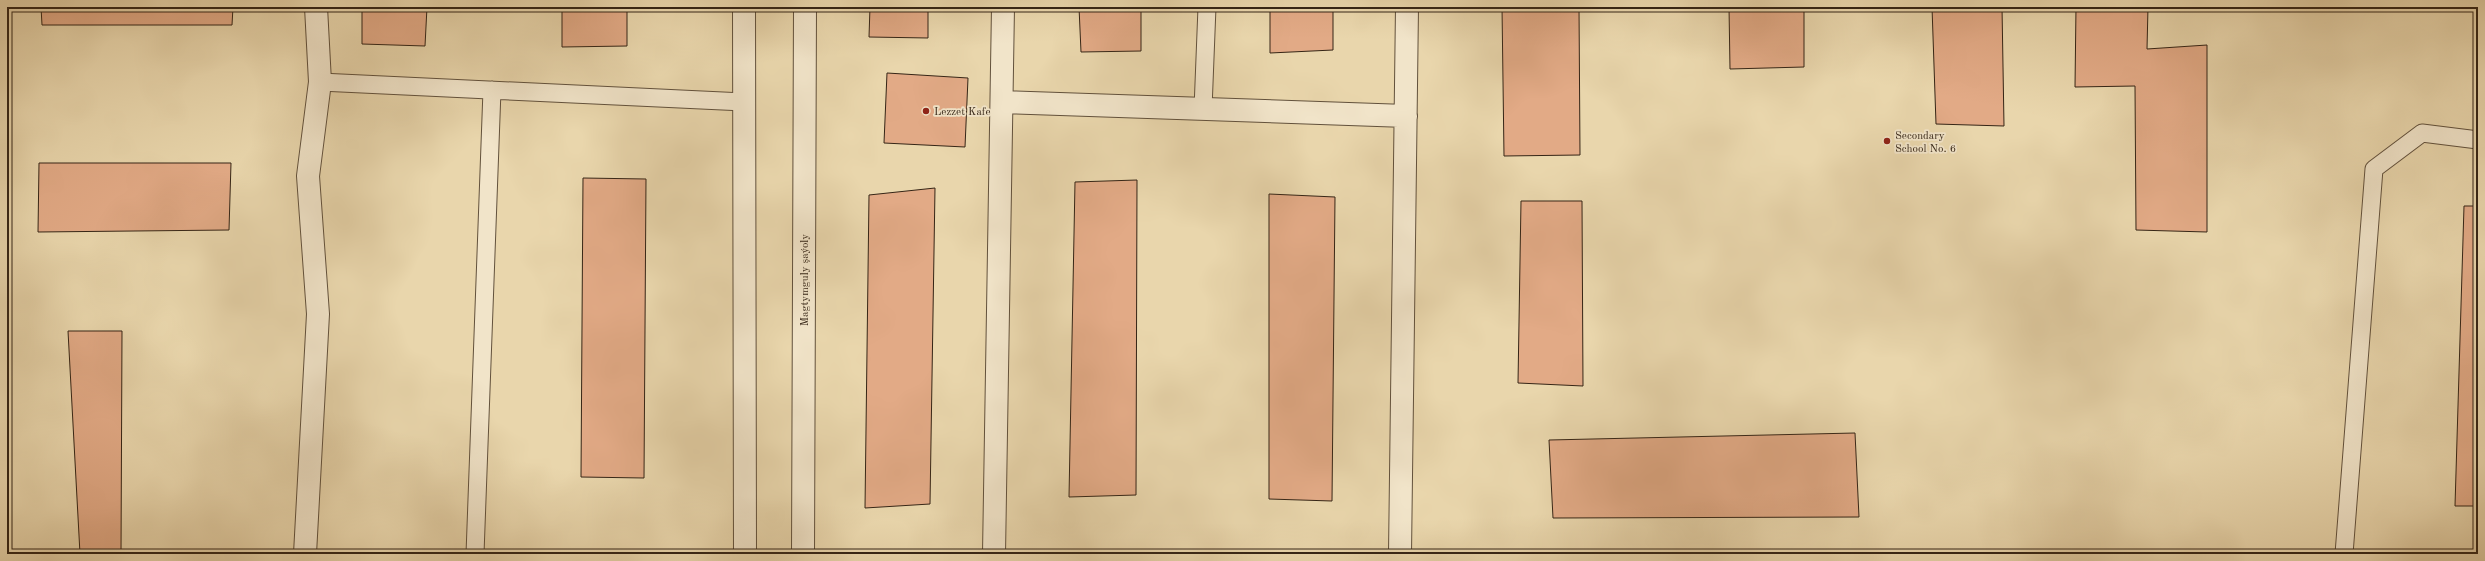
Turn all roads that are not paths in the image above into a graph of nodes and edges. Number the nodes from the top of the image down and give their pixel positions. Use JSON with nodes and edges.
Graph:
{"nodes":[{"id":1,"x":316,"y":7,"type":"edge"},
{"id":2,"x":744,"y":7,"type":"edge"},
{"id":3,"x":805,"y":7,"type":"edge"},
{"id":4,"x":1003,"y":7,"type":"edge"},
{"id":5,"x":1207,"y":7,"type":"edge"},
{"id":6,"x":1407,"y":7,"type":"edge"},
{"id":7,"x":320,"y":82,"type":"junction"},
{"id":8,"x":492,"y":90,"type":"junction"},
{"id":9,"x":744,"y":102,"type":"junction"},
{"id":10,"x":1002,"y":102,"type":"junction"},
{"id":11,"x":1203,"y":109,"type":"junction"},
{"id":12,"x":1406,"y":116,"type":"junction"},
{"id":13,"x":2478,"y":140,"type":"edge"},
{"id":14,"x":305,"y":554,"type":"edge"},
{"id":15,"x":476,"y":554,"type":"edge"},
{"id":16,"x":745,"y":554,"type":"edge"},
{"id":17,"x":802,"y":554,"type":"edge"},
{"id":18,"x":994,"y":554,"type":"edge"},
{"id":19,"x":1400,"y":554,"type":"edge"},
{"id":20,"x":2344,"y":554,"type":"edge"}],
"edges":[{"from":1,"to":7,"type":"street"},
{"from":2,"to":9,"type":"street"},
{"from":3,"to":17,"type":"street","name":"Magtymguly şaýoly"},
{"from":4,"to":10,"type":"street"},
{"from":5,"to":11,"type":"lane"},
{"from":6,"to":12,"type":"street"},
{"from":7,"to":8,"type":"lane"},
{"from":7,"to":14,"type":"street"},
{"from":8,"to":9,"type":"lane"},
{"from":8,"to":15,"type":"lane"},
{"from":9,"to":16,"type":"street"},
{"from":10,"to":11,"type":"street"},
{"from":10,"to":18,"type":"street"},
{"from":11,"to":12,"type":"street"},
{"from":12,"to":19,"type":"street"},
{"from":13,"to":20,"type":"lane"}]}
